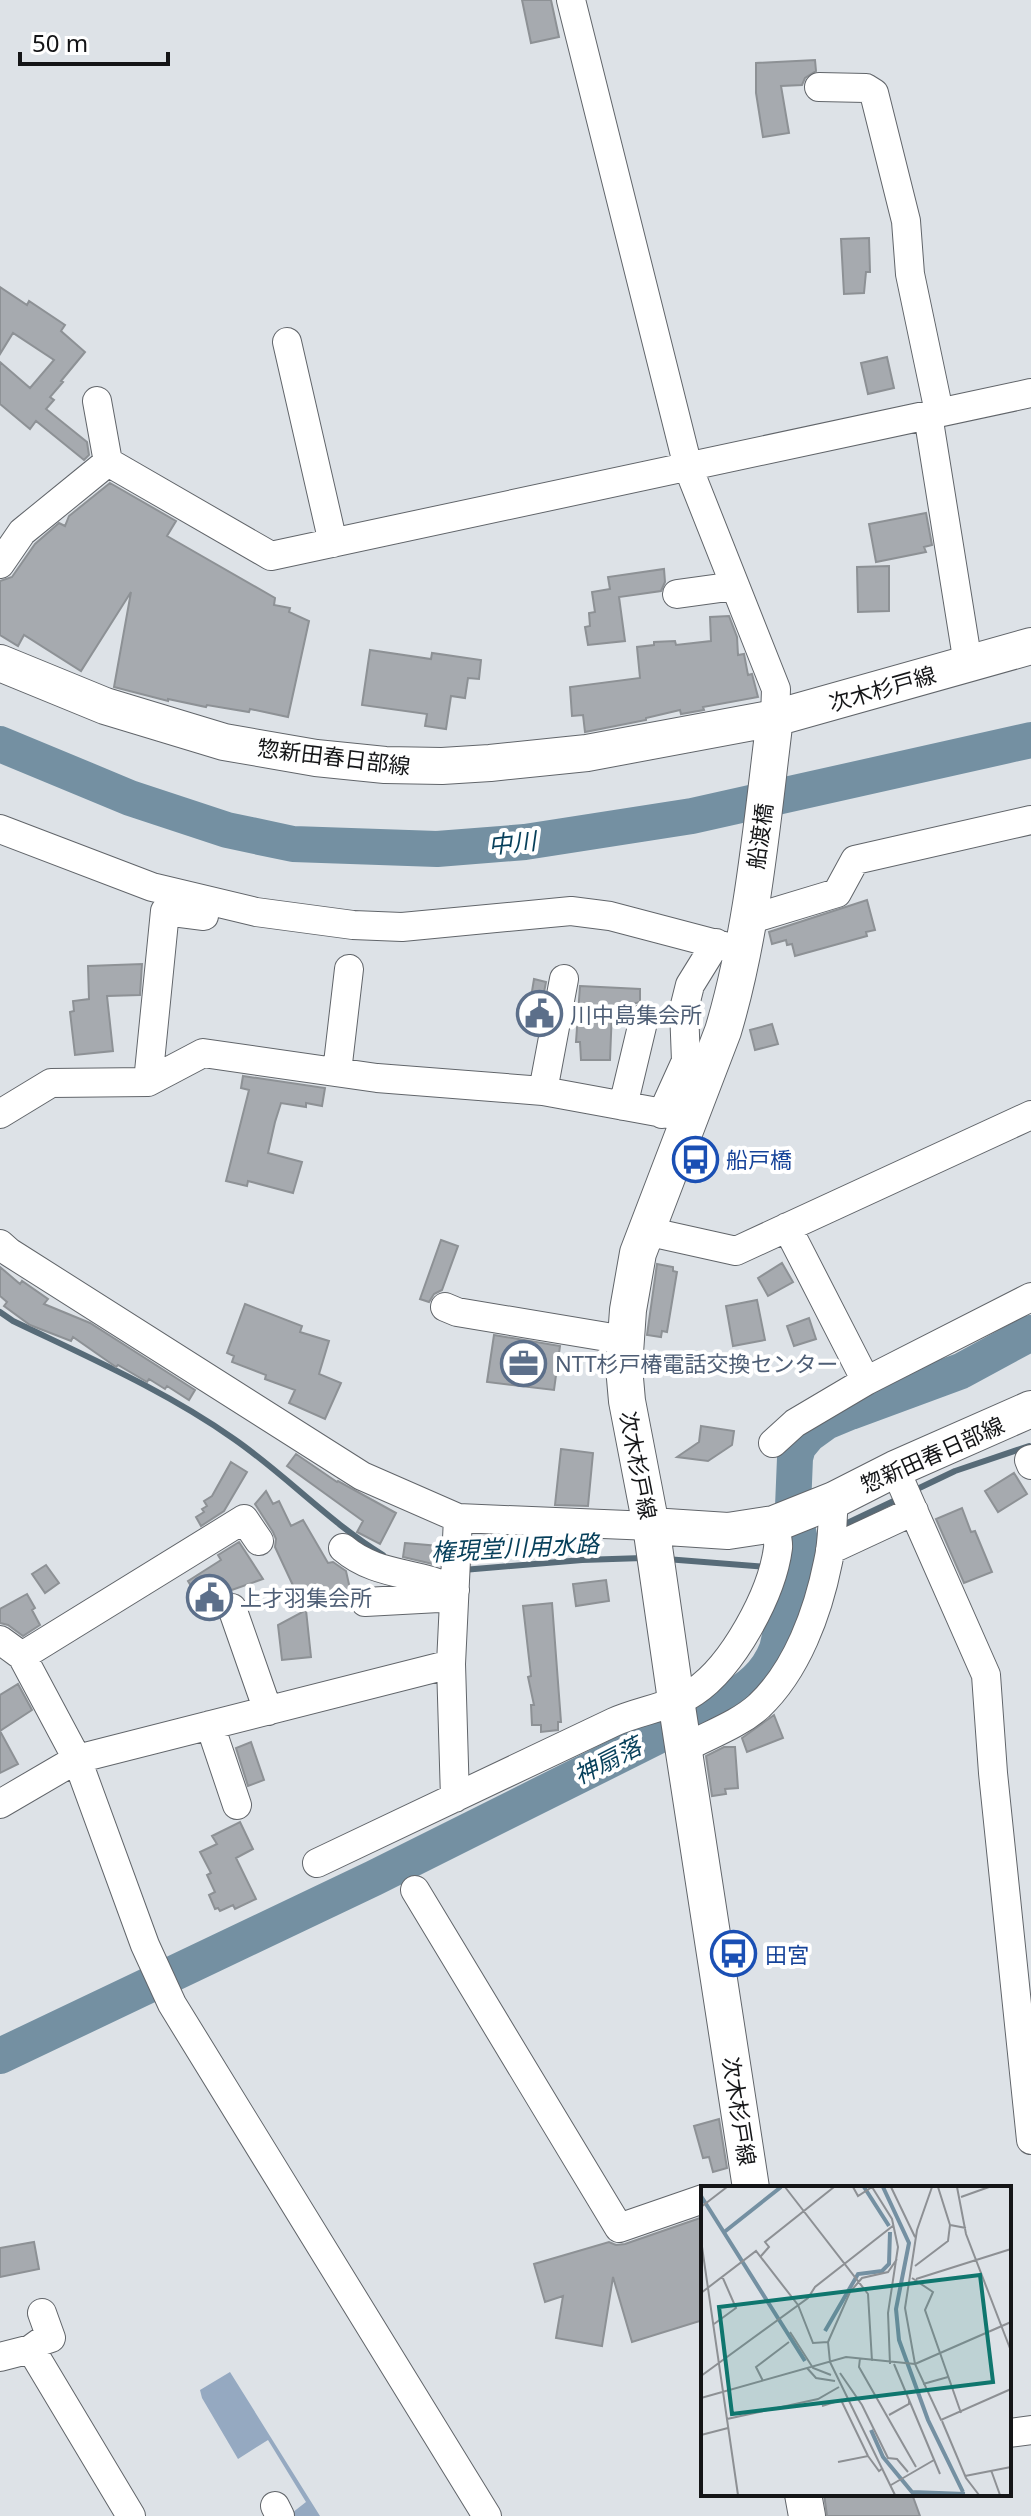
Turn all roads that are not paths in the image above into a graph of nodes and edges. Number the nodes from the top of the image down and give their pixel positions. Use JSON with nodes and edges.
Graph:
{"nodes":[{"id":1,"x":571,"y":0,"type":"edge"},
{"id":2,"x":819,"y":87,"type":"dead end"},
{"id":3,"x":287,"y":342,"type":"dead end"},
{"id":4,"x":1031,"y":393,"type":"edge"},
{"id":5,"x":97,"y":401,"type":"dead end"},
{"id":6,"x":934,"y":414,"type":"junction"},
{"id":7,"x":108,"y":462,"type":"junction"},
{"id":8,"x":688,"y":467,"type":"junction"},
{"id":9,"x":333,"y":543,"type":"junction"},
{"id":10,"x":0,"y":564,"type":"edge"},
{"id":11,"x":735,"y":586,"type":"junction"},
{"id":12,"x":677,"y":594,"type":"dead end"},
{"id":13,"x":1031,"y":646,"type":"edge"},
{"id":14,"x":0,"y":663,"type":"edge"},
{"id":15,"x":968,"y":664,"type":"junction"},
{"id":16,"x":775,"y":718,"type":"junction"},
{"id":17,"x":1031,"y":820,"type":"edge"},
{"id":18,"x":0,"y":829,"type":"edge"},
{"id":19,"x":256,"y":912,"type":"junction"},
{"id":20,"x":739,"y":931,"type":"junction"},
{"id":21,"x":349,"y":969,"type":"dead end"},
{"id":22,"x":564,"y":979,"type":"dead end"},
{"id":23,"x":644,"y":1018,"type":"dead end"},
{"id":24,"x":337,"y":1072,"type":"junction"},
{"id":25,"x":148,"y":1082,"type":"junction"},
{"id":26,"x":543,"y":1091,"type":"junction"},
{"id":27,"x":623,"y":1106,"type":"junction"},
{"id":28,"x":0,"y":1114,"type":"edge"},
{"id":29,"x":1031,"y":1115,"type":"edge"},
{"id":30,"x":676,"y":1116,"type":"junction"},
{"id":31,"x":787,"y":1227,"type":"junction"},
{"id":32,"x":646,"y":1231,"type":"junction"},
{"id":33,"x":0,"y":1244,"type":"edge"},
{"id":34,"x":1031,"y":1297,"type":"edge"},
{"id":35,"x":445,"y":1307,"type":"dead end"},
{"id":36,"x":625,"y":1340,"type":"junction"},
{"id":37,"x":866,"y":1381,"type":"junction"},
{"id":38,"x":1031,"y":1409,"type":"edge"},
{"id":39,"x":773,"y":1443,"type":"dead end"},
{"id":40,"x":1031,"y":1459,"type":"edge"},
{"id":41,"x":1031,"y":1465,"type":"edge"},
{"id":42,"x":895,"y":1469,"type":"junction"},
{"id":43,"x":834,"y":1500,"type":"junction"},
{"id":44,"x":914,"y":1511,"type":"junction"},
{"id":45,"x":458,"y":1518,"type":"junction"},
{"id":46,"x":774,"y":1524,"type":"junction"},
{"id":47,"x":651,"y":1526,"type":"junction"},
{"id":48,"x":259,"y":1541,"type":"dead end"},
{"id":49,"x":343,"y":1548,"type":"dead end"},
{"id":50,"x":830,"y":1550,"type":"junction"},
{"id":51,"x":455,"y":1590,"type":"junction"},
{"id":52,"x":365,"y":1602,"type":"dead end"},
{"id":53,"x":232,"y":1608,"type":"dead end"},
{"id":54,"x":11,"y":1648,"type":"edge"},
{"id":55,"x":451,"y":1664,"type":"junction"},
{"id":56,"x":676,"y":1700,"type":"junction"},
{"id":57,"x":268,"y":1711,"type":"junction"},
{"id":58,"x":210,"y":1725,"type":"junction"},
{"id":59,"x":683,"y":1749,"type":"junction"},
{"id":60,"x":77,"y":1759,"type":"junction"},
{"id":61,"x":455,"y":1798,"type":"junction"},
{"id":62,"x":0,"y":1804,"type":"edge"},
{"id":63,"x":237,"y":1805,"type":"dead end"},
{"id":64,"x":317,"y":1863,"type":"dead end"},
{"id":65,"x":415,"y":1890,"type":"dead end"},
{"id":66,"x":1031,"y":2140,"type":"edge"},
{"id":67,"x":745,"y":2186,"type":"edge"},
{"id":68,"x":701,"y":2200,"type":"edge"},
{"id":69,"x":42,"y":2313,"type":"dead end"},
{"id":70,"x":31,"y":2349,"type":"junction"},
{"id":71,"x":0,"y":2357,"type":"edge"},
{"id":72,"x":1031,"y":2430,"type":"edge"},
{"id":73,"x":1011,"y":2433,"type":"edge"},
{"id":74,"x":803,"y":2496,"type":"edge"},
{"id":75,"x":131,"y":2516,"type":"edge"},
{"id":76,"x":487,"y":2516,"type":"edge"},
{"id":77,"x":807,"y":2516,"type":"edge"}],
"edges":[{"from":1,"to":8,"type":"street"},
{"from":2,"to":6,"type":"street"},
{"from":3,"to":9,"type":"street"},
{"from":4,"to":6,"type":"street"},
{"from":5,"to":7,"type":"street"},
{"from":6,"to":8,"type":"street"},
{"from":6,"to":15,"type":"street"},
{"from":7,"to":9,"type":"street"},
{"from":7,"to":10,"type":"street"},
{"from":8,"to":9,"type":"street"},
{"from":8,"to":11,"type":"street"},
{"from":11,"to":12,"type":"street"},
{"from":11,"to":16,"type":"street"},
{"from":13,"to":15,"type":"main road","name":"次木杉戸線"},
{"from":14,"to":16,"type":"main road","name":"惣新田春日部線"},
{"from":15,"to":16,"type":"main road","name":"次木杉戸線"},
{"from":16,"to":20,"type":"main road","name":"船渡橋"},
{"from":17,"to":20,"type":"street"},
{"from":18,"to":19,"type":"street"},
{"from":19,"to":20,"type":"street"},
{"from":19,"to":25,"type":"street"},
{"from":20,"to":30,"type":"main road","name":"次木杉戸線"},
{"from":21,"to":24,"type":"street"},
{"from":22,"to":26,"type":"street"},
{"from":23,"to":27,"type":"street"},
{"from":24,"to":25,"type":"street"},
{"from":24,"to":26,"type":"street"},
{"from":25,"to":28,"type":"street"},
{"from":26,"to":27,"type":"street"},
{"from":27,"to":30,"type":"street"},
{"from":29,"to":31,"type":"street"},
{"from":30,"to":32,"type":"main road","name":"次木杉戸線"},
{"from":31,"to":32,"type":"street"},
{"from":31,"to":37,"type":"street"},
{"from":32,"to":36,"type":"main road","name":"次木杉戸線"},
{"from":33,"to":45,"type":"street"},
{"from":34,"to":37,"type":"street"},
{"from":35,"to":36,"type":"street"},
{"from":36,"to":47,"type":"main road","name":"次木杉戸線"},
{"from":37,"to":39,"type":"street"},
{"from":38,"to":42,"type":"main road","name":"惣新田春日部線"},
{"from":40,"to":41,"type":"street"},
{"from":42,"to":43,"type":"main road","name":"惣新田春日部線"},
{"from":42,"to":44,"type":"street"},
{"from":43,"to":46,"type":"main road","name":"惣新田春日部線"},
{"from":43,"to":50,"type":"street"},
{"from":44,"to":50,"type":"street"},
{"from":44,"to":66,"type":"street"},
{"from":45,"to":47,"type":"street"},
{"from":45,"to":51,"type":"street"},
{"from":46,"to":47,"type":"main road"},
{"from":46,"to":56,"type":"street"},
{"from":47,"to":56,"type":"main road","name":"次木杉戸線"},
{"from":48,"to":54,"type":"street"},
{"from":49,"to":51,"type":"street"},
{"from":50,"to":59,"type":"street"},
{"from":51,"to":52,"type":"street"},
{"from":51,"to":55,"type":"street"},
{"from":53,"to":57,"type":"street"},
{"from":54,"to":60,"type":"street"},
{"from":55,"to":57,"type":"street"},
{"from":55,"to":61,"type":"street"},
{"from":56,"to":59,"type":"main road","name":"次木杉戸線"},
{"from":56,"to":61,"type":"street"},
{"from":57,"to":58,"type":"street"},
{"from":58,"to":60,"type":"street"},
{"from":58,"to":63,"type":"street"},
{"from":59,"to":67,"type":"main road","name":"次木杉戸線"},
{"from":60,"to":62,"type":"street"},
{"from":60,"to":76,"type":"street"},
{"from":61,"to":64,"type":"street"},
{"from":65,"to":68,"type":"street"},
{"from":69,"to":70,"type":"street"},
{"from":70,"to":71,"type":"street"},
{"from":70,"to":75,"type":"street"},
{"from":72,"to":73,"type":"street"},
{"from":74,"to":77,"type":"main road"}]}
